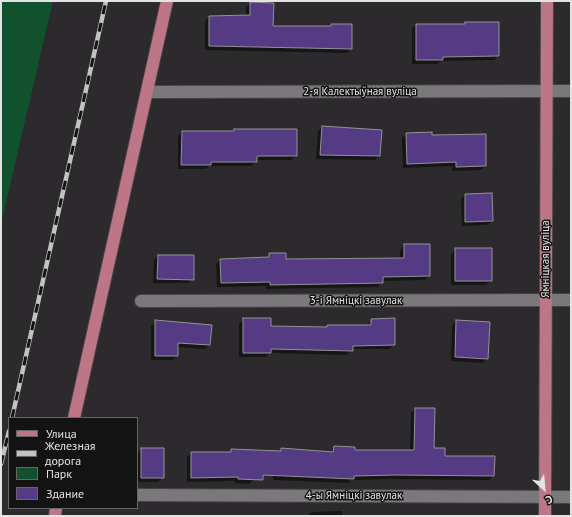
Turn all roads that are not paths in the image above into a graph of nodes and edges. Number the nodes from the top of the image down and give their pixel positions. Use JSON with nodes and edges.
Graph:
{"nodes":[{"id":1,"x":167,"y":1,"type":"edge"},
{"id":2,"x":547,"y":1,"type":"edge"},
{"id":3,"x":547,"y":90,"type":"junction"},
{"id":4,"x":571,"y":90,"type":"edge"},
{"id":5,"x":148,"y":92,"type":"junction"},
{"id":6,"x":546,"y":300,"type":"junction"},
{"id":7,"x":571,"y":300,"type":"edge"},
{"id":8,"x":141,"y":301,"type":"dead end"},
{"id":9,"x":74,"y":417,"type":"edge"},
{"id":10,"x":138,"y":495,"type":"edge"},
{"id":11,"x":545,"y":497,"type":"junction"},
{"id":12,"x":571,"y":497,"type":"edge"},
{"id":13,"x":545,"y":516,"type":"edge"}],
"edges":[{"from":1,"to":5,"type":"main road"},
{"from":2,"to":3,"type":"main road","name":"Ямніцкая вуліца"},
{"from":3,"to":4,"type":"street","name":"2-я Калектыўная вуліца"},
{"from":3,"to":5,"type":"street","name":"2-я Калектыўная вуліца"},
{"from":3,"to":6,"type":"main road","name":"Ямніцкая вуліца"},
{"from":5,"to":9,"type":"main road"},
{"from":6,"to":7,"type":"street","name":"3-і Ямніцкі завулак"},
{"from":6,"to":8,"type":"street","name":"3-і Ямніцкі завулак"},
{"from":6,"to":11,"type":"main road","name":"Ямніцкая вуліца"},
{"from":10,"to":11,"type":"street","name":"4-ы Ямніцкі завулак"},
{"from":11,"to":12,"type":"street","name":"4-ы Ямніцкі завулак"},
{"from":11,"to":13,"type":"main road","name":"Ямніцкая вуліца"}]}
